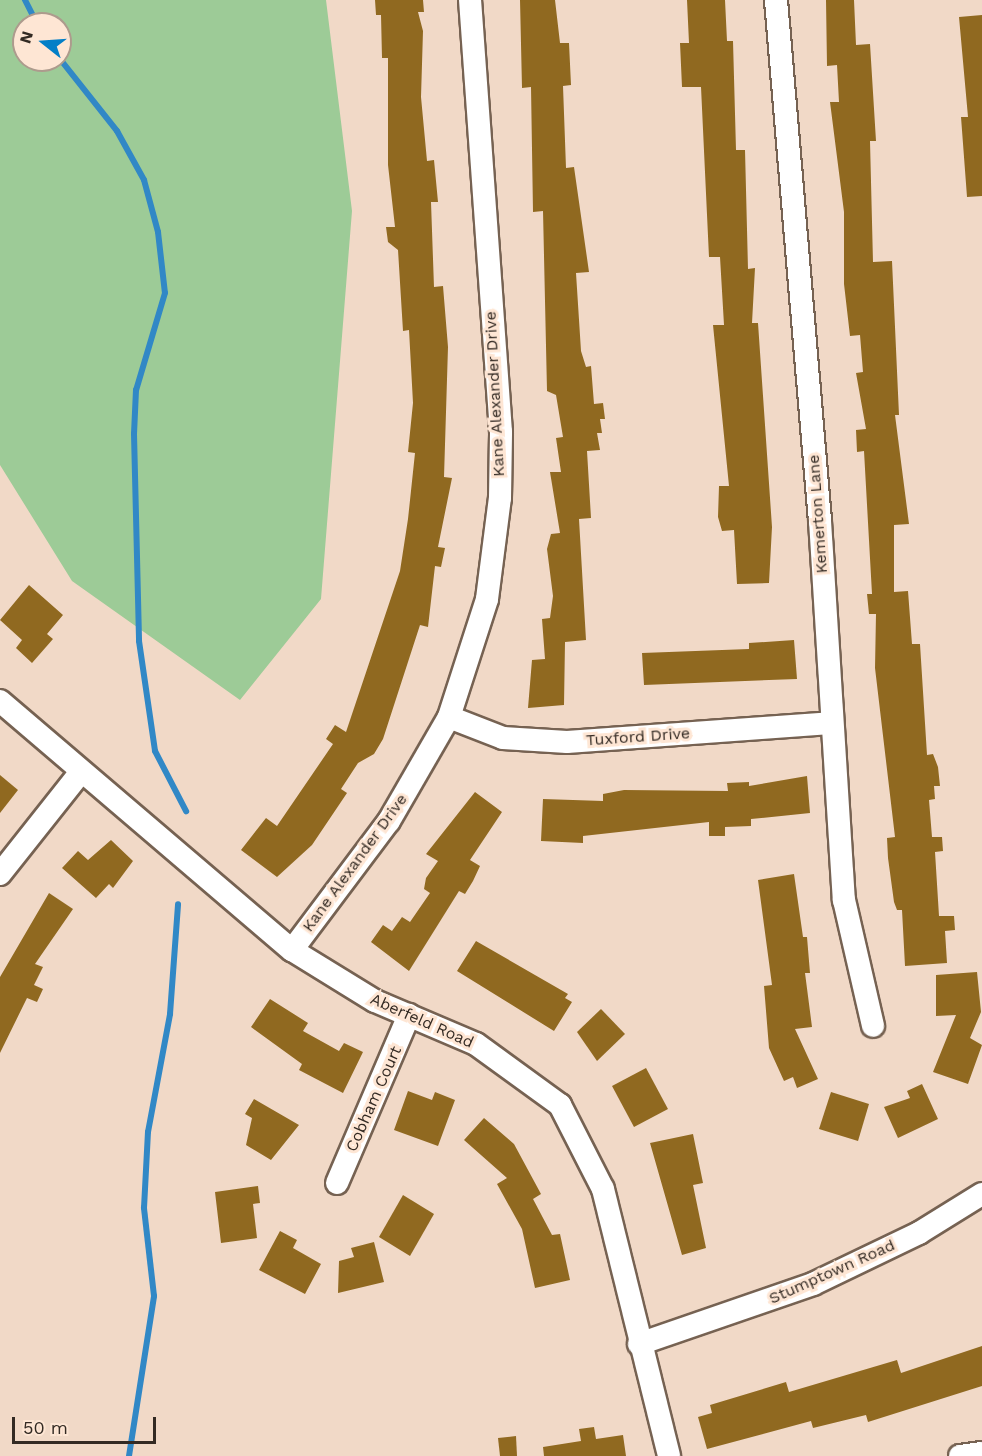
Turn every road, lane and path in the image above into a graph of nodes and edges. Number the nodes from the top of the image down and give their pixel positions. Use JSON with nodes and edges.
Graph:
{"nodes":[{"id":1,"x":470,"y":0,"type":"edge"},
{"id":2,"x":776,"y":0,"type":"edge"},
{"id":3,"x":0,"y":701,"type":"edge"},
{"id":4,"x":449,"y":717,"type":"junction"},
{"id":5,"x":831,"y":723,"type":"junction"},
{"id":6,"x":80,"y":773,"type":"junction"},
{"id":7,"x":0,"y":874,"type":"edge"},
{"id":8,"x":292,"y":950,"type":"junction"},
{"id":9,"x":409,"y":1015,"type":"junction"},
{"id":10,"x":873,"y":1026,"type":"dead end"},
{"id":11,"x":337,"y":1183,"type":"dead end"},
{"id":12,"x":982,"y":1194,"type":"edge"},
{"id":13,"x":639,"y":1344,"type":"junction"},
{"id":14,"x":982,"y":1453,"type":"edge"},
{"id":15,"x":669,"y":1456,"type":"edge"},
{"id":16,"x":960,"y":1456,"type":"edge"}],
"edges":[{"from":1,"to":4,"type":"street","name":"Kane Alexander Drive"},
{"from":2,"to":5,"type":"street","name":"Kemerton Lane"},
{"from":3,"to":6,"type":"street","name":"Aberfeld Road"},
{"from":4,"to":5,"type":"street","name":"Tuxford Drive"},
{"from":4,"to":8,"type":"street","name":"Kane Alexander Drive"},
{"from":5,"to":10,"type":"street","name":"Kemerton Lane"},
{"from":6,"to":7,"type":"street"},
{"from":6,"to":8,"type":"street","name":"Aberfeld Road"},
{"from":8,"to":9,"type":"street","name":"Aberfeld Road"},
{"from":9,"to":11,"type":"street","name":"Cobham Court"},
{"from":9,"to":13,"type":"street","name":"Aberfeld Road"},
{"from":12,"to":13,"type":"street","name":"Stumptown Road"},
{"from":13,"to":15,"type":"street","name":"Aberfeld Road"},
{"from":14,"to":16,"type":"street"}]}
